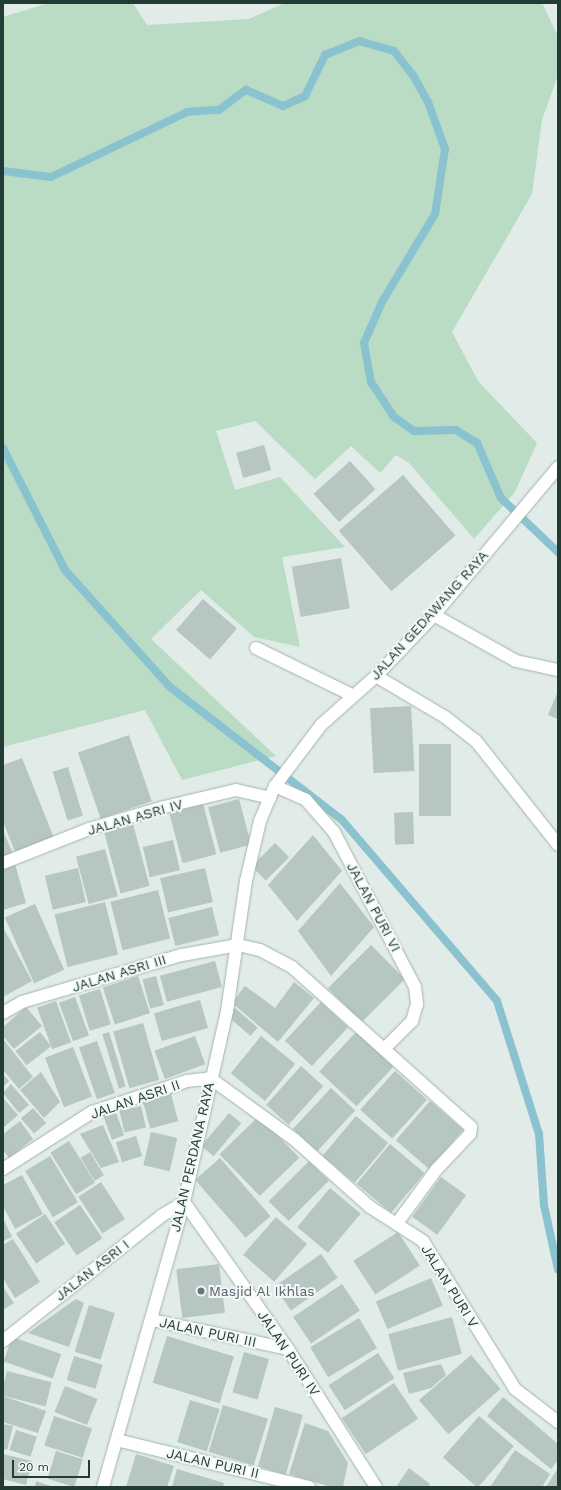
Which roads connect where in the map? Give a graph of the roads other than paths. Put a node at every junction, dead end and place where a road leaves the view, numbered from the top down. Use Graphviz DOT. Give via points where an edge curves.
graph roads {
  1 [pos="558,467"];
  2 [pos="434,615"];
  3 [pos="256,648"];
  4 [pos="558,670"];
  5 [pos="376,676"];
  6 [pos="352,695"];
  7 [pos="277,782"];
  8 [pos="270,798"];
  9 [pos="260,821"];
  10 [pos="558,845"];
  11 [pos="3,863"];
  12 [pos="238,944"];
  13 [pos="3,1013"];
  14 [pos="385,1048"];
  15 [pos="210,1078"];
  16 [pos="3,1169"];
  17 [pos="184,1202"];
  18 [pos="397,1223"];
  19 [pos="152,1320"];
  20 [pos="3,1341"];
  21 [pos="288,1348"];
  22 [pos="558,1422"];
  23 [pos="117,1440"];
  24 [pos="103,1487"];
  25 [pos="309,1487"];
  26 [pos="376,1487"];
  1 -- 2 [label="street, JALAN GEDAWANG RAYA"];
  2 -- 4 [label="street" via="516,661"];
  2 -- 5 [label="street, JALAN GEDAWANG RAYA"];
  3 -- 6 [label="street"];
  5 -- 6 [label="street, JALAN GEDAWANG RAYA"];
  5 -- 10 [label="street" via="445,717 476,741"];
  6 -- 7 [label="street, JALAN GEDAWANG RAYA" via="321,725"];
  7 -- 8 [label="street, JALAN GEDAWANG RAYA"];
  7 -- 14 [label="street, JALAN PURI VI" via="306,800 334,832 415,987 417,1004 412,1021"];
  8 -- 9 [label="street, JALAN GEDAWANG RAYA"];
  8 -- 11 [label="street, JALAN ASRI IV" via="236,790 172,805 89,829"];
  9 -- 12 [label="street, JALAN PERDANA RAYA" via="246,882"];
  12 -- 13 [label="street, JALAN ASRI III" via="182,955 22,1002"];
  12 -- 14 [label="street" via="260,950 292,967"];
  12 -- 15 [label="street, JALAN PERDANA RAYA" via="227,1011"];
  14 -- 18 [label="street" via="472,1130 436,1170"];
  15 -- 16 [label="street, JALAN ASRI II" via="188,1081 92,1112"];
  15 -- 17 [label="street, JALAN PERDANA RAYA"];
  15 -- 18 [label="street, JALAN PURI V" via="295,1140 370,1207"];
  17 -- 19 [label="street, JALAN PERDANA RAYA"];
  17 -- 20 [label="street, JALAN ASRI I" via="161,1216"];
  17 -- 21 [label="street, JALAN PURI IV"];
  18 -- 22 [label="street, JALAN PURI V" via="423,1241 515,1389"];
  19 -- 21 [label="street, JALAN PURI III"];
  19 -- 23 [label="street, JALAN PERDANA RAYA"];
  21 -- 26 [label="street, JALAN PURI IV"];
  23 -- 24 [label="street, JALAN PERDANA RAYA"];
  23 -- 25 [label="street, JALAN PURI II"];
}
